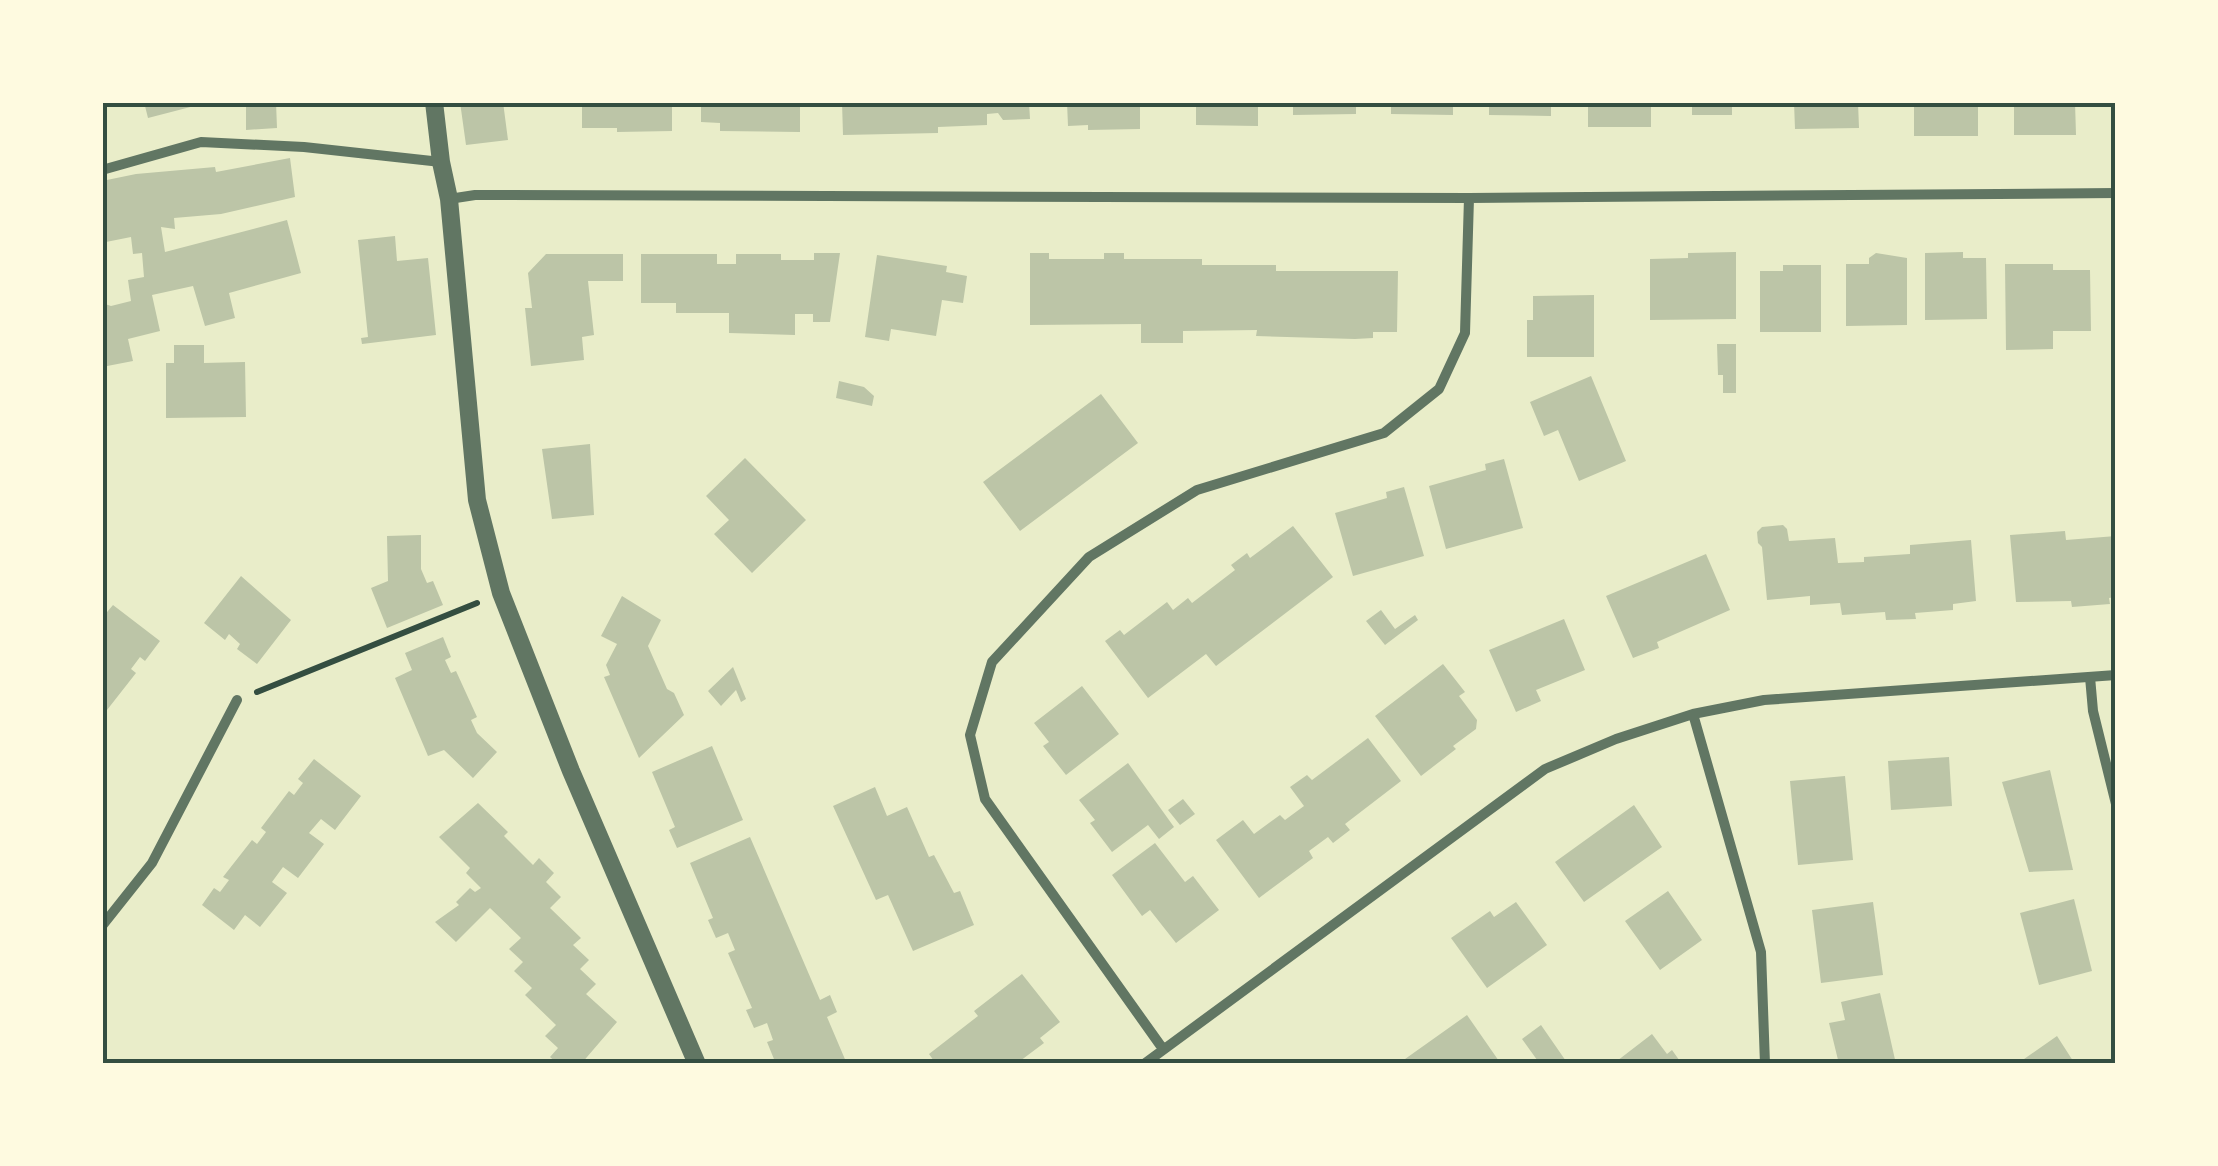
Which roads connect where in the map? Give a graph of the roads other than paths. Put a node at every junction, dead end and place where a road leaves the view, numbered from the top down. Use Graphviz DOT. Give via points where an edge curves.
graph roads {
  1 [pos="434,102"];
  2 [pos="441,162"];
  3 [pos="102,170"];
  4 [pos="2116,194"];
  5 [pos="1469,198"];
  6 [pos="449,199"];
  7 [pos="2116,675"];
  8 [pos="2090,677"];
  9 [pos="237,700"];
  10 [pos="1693,714"];
  11 [pos="2116,804"];
  12 [pos="102,926"];
  13 [pos="1164,1049"];
  14 [pos="697,1064"];
  15 [pos="1144,1064"];
  16 [pos="1765,1064"];
  1 -- 2 [label="street"];
  2 -- 3 [label="street" via="201,142"];
  2 -- 6 [label="street"];
  4 -- 5 [label="street"];
  5 -- 6 [label="street"];
  5 -- 13 [label="street" via="1466,333 1439,389 1384,433 1197,490 1088,557 992,662 970,735 984,799"];
  6 -- 14 [label="street" via="477,500 501,593"];
  7 -- 8 [label="street"];
  8 -- 10 [label="street" via="1764,700"];
  8 -- 11 [label="street"];
  9 -- 12 [label="street" via="152,863"];
  10 -- 13 [label="street" via="1545,769"];
  10 -- 16 [label="street" via="1760,952"];
  13 -- 15 [label="street"];
}
